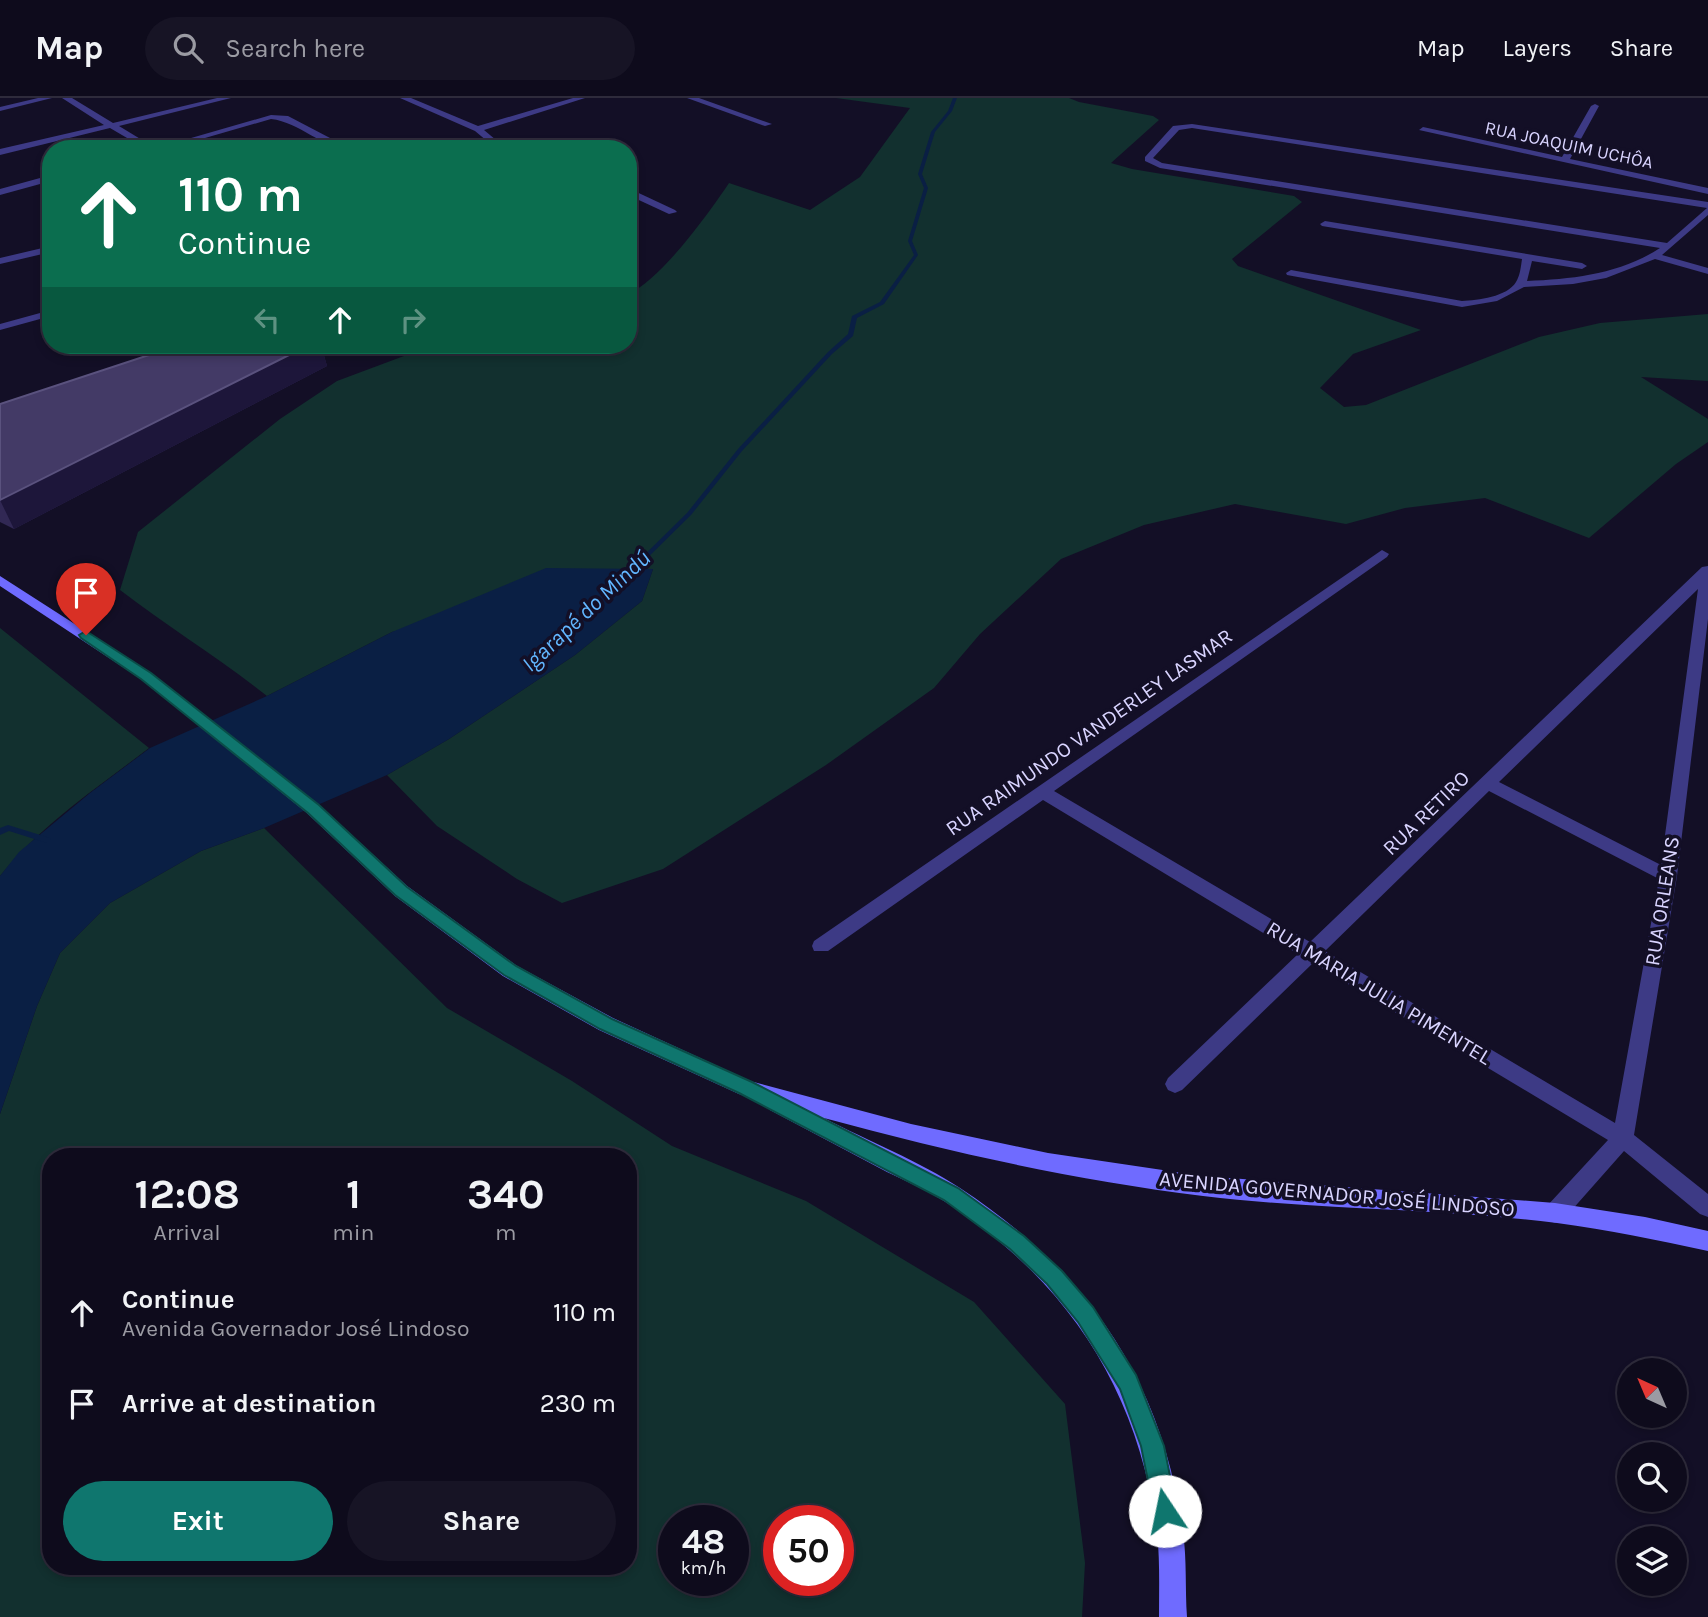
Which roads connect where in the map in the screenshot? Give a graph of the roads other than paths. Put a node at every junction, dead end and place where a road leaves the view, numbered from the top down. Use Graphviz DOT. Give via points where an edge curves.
graph roads {
  1 [pos="48,98"];
  2 [pos="66,98"];
  3 [pos="226,98"];
  4 [pos="404,98"];
  5 [pos="581,98"];
  6 [pos="691,98"];
  7 [pos="1595,106"];
  8 [pos="0,109"];
  9 [pos="768,124"];
  10 [pos="114,125"];
  11 [pos="478,129"];
  12 [pos="1423,130"];
  13 [pos="51,140"];
  14 [pos="136,140"];
  15 [pos="188,140"];
  16 [pos="329,140"];
  17 [pos="490,140"];
  18 [pos="42,142"];
  19 [pos="0,152"];
  20 [pos="1565,160"];
  21 [pos="42,180"];
  22 [pos="1708,191"];
  23 [pos="0,192"];
  24 [pos="637,195"];
  25 [pos="1708,205"];
  26 [pos="1708,210"];
  27 [pos="672,212"];
  28 [pos="1325,224"];
  29 [pos="1669,246"];
  30 [pos="42,250"];
  31 [pos="1654,256"];
  32 [pos="1528,257"];
  33 [pos="0,261"];
  34 [pos="1581,266"];
  35 [pos="1708,271"];
  36 [pos="1291,273"];
  37 [pos="1521,284"];
  38 [pos="42,315"];
  39 [pos="0,327"];
  40 [pos="1382,554"];
  41 [pos="1707,568"];
  42 [pos="0,580"];
  43 [pos="1489,784"];
  44 [pos="1041,791"];
  45 [pos="1668,876"];
  46 [pos="821,946"];
  47 [pos="1313,953"];
  48 [pos="1174,1084"];
  49 [pos="746,1088"];
  50 [pos="1623,1138"];
  51 [pos="1708,1207"];
  52 [pos="1556,1213"];
  53 [pos="1708,1241"];
  54 [pos="1172,1617"];
  1 -- 8 [label="street"];
  2 -- 10 [label="street"];
  3 -- 10 [label="street"];
  4 -- 11 [label="street"];
  5 -- 11 [label="street"];
  6 -- 9 [label="street"];
  7 -- 20 [label="street"];
  10 -- 13 [label="street"];
  10 -- 14 [label="street"];
  11 -- 17 [label="street"];
  12 -- 20 [label="street, RUA JOAQUIM UCHÔA"];
  15 -- 16 [label="street" via="260,119 285,118"];
  18 -- 19 [label="street"];
  20 -- 22 [label="street, RUA JOAQUIM UCHÔA"];
  21 -- 23 [label="street"];
  24 -- 27 [label="street"];
  25 -- 29 [label="street" via="1192,126 1176,128 1148,159 1160,165"];
  26 -- 29 [label="street"];
  28 -- 32 [label="street"];
  29 -- 31 [label="street"];
  30 -- 33 [label="street"];
  31 -- 35 [label="street"];
  31 -- 37 [label="street" via="1589,280"];
  32 -- 34 [label="street"];
  32 -- 37 [label="street"];
  36 -- 37 [label="street" via="1462,304 1503,296"];
  38 -- 39 [label="street"];
  40 -- 44 [label="street, RUA RAIMUNDO VANDERLEY LASMAR"];
  41 -- 43 [label="street, RUA RETIRO"];
  41 -- 45 [label="street, RUA ORLEANS"];
  42 -- 49 [label="main road, AVENIDA GOVERNADOR JOSÉ LINDOSO" via="146,676 313,809 401,891 510,971 606,1024"];
  43 -- 45 [label="street"];
  43 -- 47 [label="street, RUA RETIRO"];
  44 -- 46 [label="street, RUA RAIMUNDO VANDERLEY LASMAR"];
  44 -- 47 [label="street, RUA MARIA JULIA PIMENTEL"];
  45 -- 50 [label="street, RUA ORLEANS"];
  47 -- 48 [label="street, RUA RETIRO"];
  47 -- 50 [label="street, RUA MARIA JULIA PIMENTEL"];
  49 -- 52 [label="main road, AVENIDA GOVERNADOR JOSÉ LINDOSO" via="911,1133 1048,1162 1203,1186"];
  49 -- 54 [label="main road" via="951,1194 1017,1243 1086,1315 1128,1382 1152,1446 1170,1532"];
  50 -- 51 [label="street, RUA MARIA JULIA PIMENTEL"];
  50 -- 52 [label="street"];
  52 -- 53 [label="main road, AVENIDA GOVERNADOR JOSÉ LINDOSO"];
}
